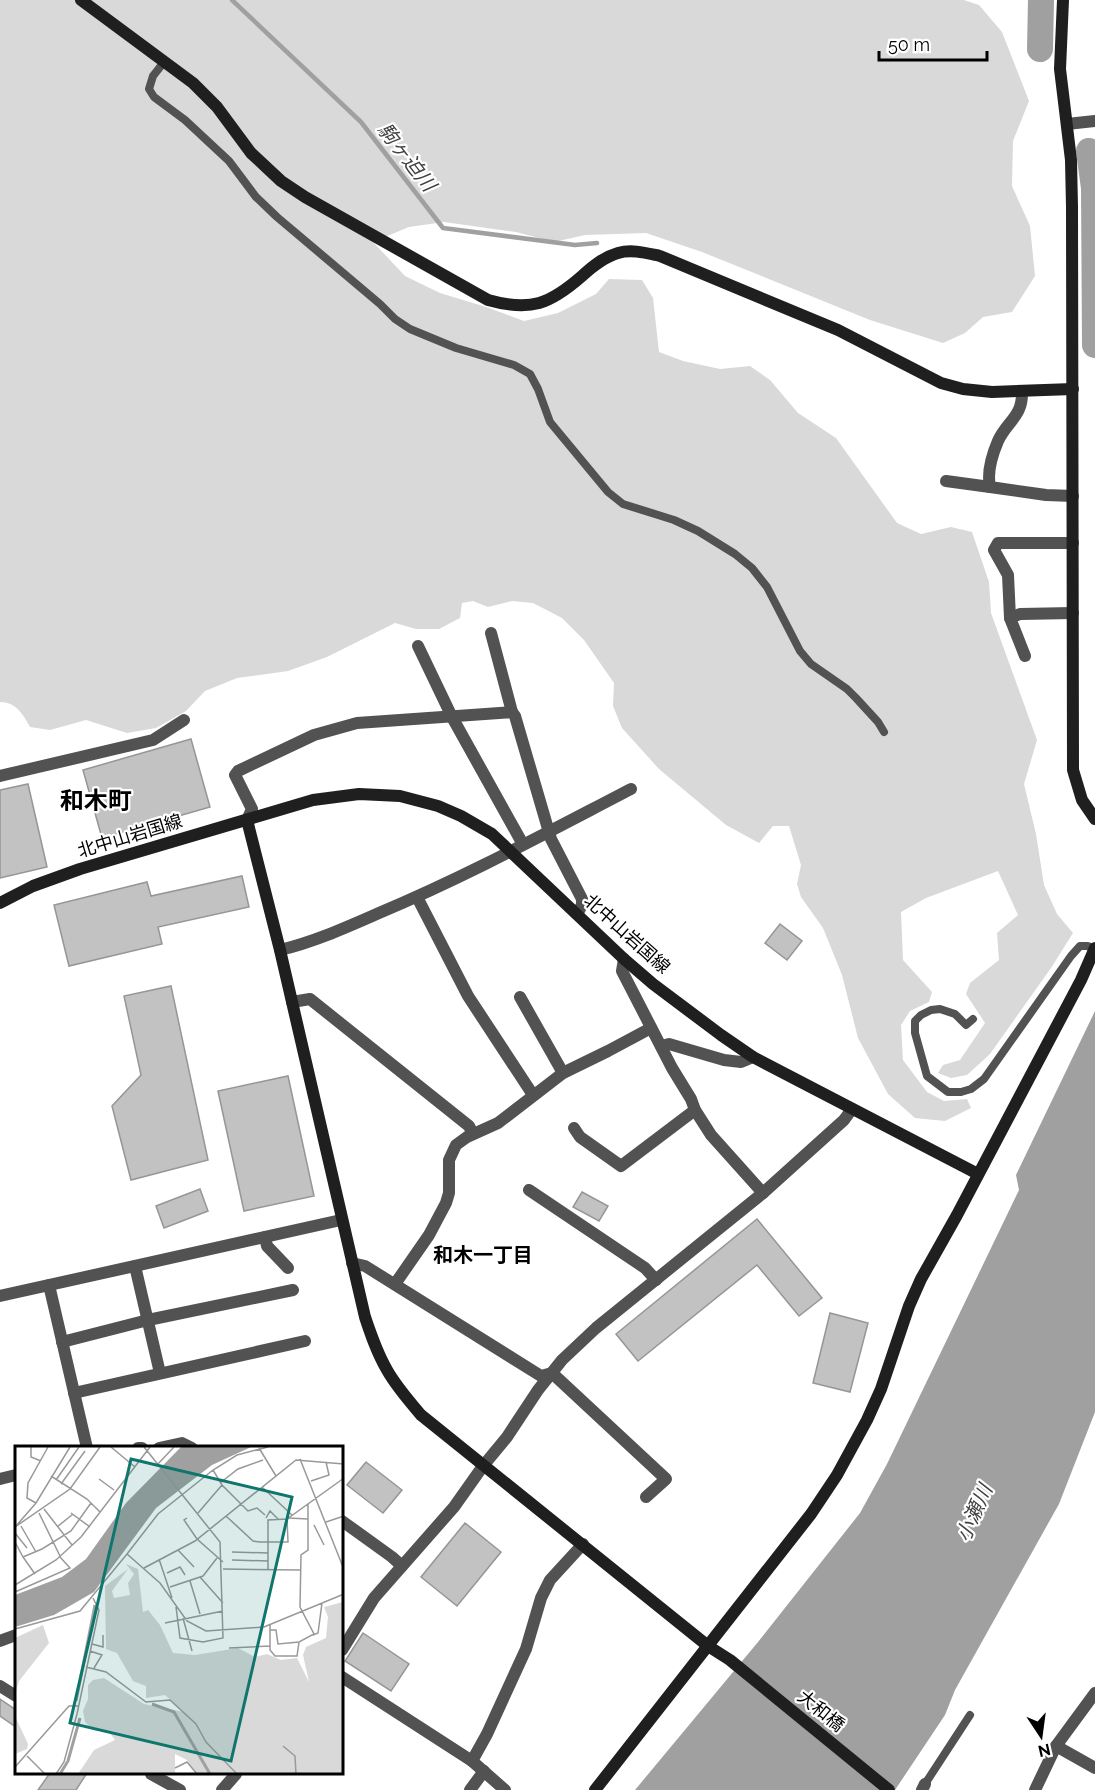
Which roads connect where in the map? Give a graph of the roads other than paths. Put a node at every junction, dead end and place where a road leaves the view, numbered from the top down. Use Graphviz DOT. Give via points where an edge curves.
graph roads {
  1 [pos="81,0"];
  2 [pos="1063,0"];
  3 [pos="164,62"];
  4 [pos="1095,121"];
  5 [pos="1067,124"];
  6 [pos="1073,389"];
  7 [pos="1022,391"];
  8 [pos="946,481"];
  9 [pos="990,487"];
  10 [pos="1073,496"];
  11 [pos="1073,543"];
  12 [pos="1073,613"];
  13 [pos="1010,618"];
  14 [pos="491,633"];
  15 [pos="418,646"];
  16 [pos="1025,656"];
  17 [pos="512,712"];
  18 [pos="452,717"];
  19 [pos="184,720"];
  20 [pos="884,732"];
  21 [pos="0,776"];
  22 [pos="631,789"];
  23 [pos="1095,819"];
  24 [pos="247,820"];
  25 [pos="549,832"];
  26 [pos="517,848"];
  27 [pos="417,897"];
  28 [pos="0,903"];
  29 [pos="577,914"];
  30 [pos="1095,948"];
  31 [pos="280,950"];
  32 [pos="624,959"];
  33 [pos="520,997"];
  34 [pos="292,1002"];
  35 [pos="973,1019"];
  36 [pos="651,1028"];
  37 [pos="661,1046"];
  38 [pos="753,1057"];
  39 [pos="563,1073"];
  40 [pos="533,1095"];
  41 [pos="695,1110"];
  42 [pos="852,1110"];
  43 [pos="574,1128"];
  44 [pos="473,1134"];
  45 [pos="978,1174"];
  46 [pos="529,1190"];
  47 [pos="764,1193"];
  48 [pos="341,1220"];
  49 [pos="265,1237"];
  50 [pos="352,1263"];
  51 [pos="135,1266"];
  52 [pos="288,1268"];
  53 [pos="656,1280"];
  54 [pos="394,1284"];
  55 [pos="49,1286"];
  56 [pos="293,1290"];
  57 [pos="0,1296"];
  58 [pos="148,1320"];
  59 [pos="305,1341"];
  60 [pos="62,1342"];
  61 [pos="160,1373"];
  62 [pos="552,1374"];
  63 [pos="74,1393"];
  64 [pos="87,1446"];
  65 [pos="168,1446"];
  66 [pos="188,1446"];
  67 [pos="483,1466"];
  68 [pos="15,1475"];
  69 [pos="0,1479"];
  70 [pos="646,1497"];
  71 [pos="344,1522"];
  72 [pos="583,1544"];
  73 [pos="402,1566"];
  74 [pos="15,1635"];
  75 [pos="0,1641"];
  76 [pos="708,1646"];
  77 [pos="344,1647"];
  78 [pos="344,1678"];
  79 [pos="0,1686"];
  80 [pos="1095,1693"];
  81 [pos="15,1695"];
  82 [pos="970,1715"];
  83 [pos="1056,1746"];
  84 [pos="472,1761"];
  85 [pos="1095,1768"];
  86 [pos="484,1771"];
  87 [pos="154,1775"];
  88 [pos="234,1775"];
  89 [pos="923,1787"];
  90 [pos="180,1790"];
  91 [pos="222,1790"];
  92 [pos="470,1790"];
  93 [pos="505,1790"];
  94 [pos="594,1790"];
  95 [pos="889,1790"];
  96 [pos="1035,1790"];
  1 -- 3 [label="street"];
  2 -- 5 [label="street" via="1060,69"];
  3 -- 7 [label="street" via="217,107 251,153 281,181 488,300 528,306 550,300 605,258 639,251 660,256 838,330 941,383 992,392"];
  3 -- 20 [label="lane" via="149,88 153,97 185,120 229,161 278,218 395,319 456,348 514,365 530,374 550,422 608,492 623,504 698,531 752,568 767,587 805,658 847,689"];
  4 -- 5 [label="street"];
  5 -- 6 [label="street" via="1071,160"];
  6 -- 7 [label="street"];
  6 -- 10 [label="street"];
  7 -- 9 [label="street" via="1019,412 998,440 988,476"];
  8 -- 9 [label="street"];
  9 -- 10 [label="street"];
  10 -- 11 [label="street"];
  11 -- 12 [label="street"];
  11 -- 13 [label="street" via="998,543 994,550 1008,576"];
  12 -- 13 [label="street" via="1020,614"];
  12 -- 23 [label="street" via="1073,770 1082,800"];
  13 -- 16 [label="street"];
  14 -- 17 [label="street"];
  15 -- 18 [label="street"];
  17 -- 18 [label="street"];
  17 -- 25 [label="street"];
  18 -- 24 [label="street" via="357,723 314,735 238,771 235,774 252,809"];
  18 -- 26 [label="street" via="520,838"];
  19 -- 21 [label="street" via="153,740"];
  22 -- 25 [label="street"];
  24 -- 26 [label="street, 北中山岩国線" via="313,800 359,794 400,796 461,816"];
  24 -- 28 [label="street, 北中山岩国線" via="80,869"];
  24 -- 31 [label="street, 大和橋"];
  25 -- 26 [label="street"];
  25 -- 29 [label="street" via="582,899"];
  26 -- 27 [label="street"];
  26 -- 29 [label="street, 北中山岩国線"];
  27 -- 31 [label="street"];
  27 -- 40 [label="street" via="468,996"];
  29 -- 32 [label="street, 北中山岩国線"];
  30 -- 35 [label="lane" via="1080,946 1071,956 984,1079 971,1089 948,1092 927,1076 915,1021 940,1009 956,1014 966,1025"];
  30 -- 45 [label="street"];
  31 -- 34 [label="street, 大和橋"];
  32 -- 36 [label="street" via="622,971"];
  32 -- 38 [label="street, 北中山岩国線"];
  33 -- 39 [label="street"];
  34 -- 44 [label="street" via="310,999 469,1126"];
  34 -- 48 [label="street, 大和橋"];
  36 -- 37 [label="street"];
  36 -- 39 [label="street"];
  37 -- 38 [label="street" via="669,1044 724,1060 741,1062"];
  37 -- 41 [label="street"];
  38 -- 42 [label="street, 北中山岩国線"];
  39 -- 40 [label="street"];
  40 -- 44 [label="street" via="498,1123"];
  41 -- 43 [label="street" via="621,1166 580,1137"];
  41 -- 47 [label="street" via="711,1135"];
  42 -- 45 [label="street, 北中山岩国線"];
  42 -- 47 [label="street"];
  44 -- 54 [label="street" via="456,1145 449,1160 446,1203"];
  45 -- 76 [label="street" via="921,1279 881,1389 837,1475"];
  46 -- 53 [label="street" via="645,1268"];
  47 -- 53 [label="street"];
  48 -- 49 [label="street"];
  48 -- 50 [label="street, 大和橋"];
  49 -- 51 [label="street"];
  49 -- 52 [label="street" via="267,1246"];
  50 -- 54 [label="street" via="365,1266"];
  50 -- 67 [label="street, 大和橋" via="365,1317 386,1369 421,1415"];
  51 -- 55 [label="street"];
  51 -- 58 [label="street"];
  53 -- 62 [label="street" via="596,1328"];
  54 -- 62 [label="street" via="541,1376"];
  55 -- 57 [label="street"];
  55 -- 60 [label="street"];
  56 -- 58 [label="street"];
  58 -- 60 [label="street"];
  58 -- 61 [label="street"];
  59 -- 61 [label="street"];
  60 -- 63 [label="street"];
  61 -- 63 [label="street"];
  62 -- 67 [label="street"];
  62 -- 70 [label="street" via="666,1479"];
  63 -- 64 [label="street"];
  65 -- 66 [label="street"];
  67 -- 72 [label="street, 大和橋"];
  67 -- 73 [label="street" via="454,1508"];
  68 -- 69 [label="street"];
  71 -- 73 [label="street"];
  72 -- 76 [label="street, 大和橋"];
  72 -- 84 [label="street" via="550,1580 526,1649"];
  73 -- 77 [label="street" via="374,1598"];
  74 -- 75 [label="street"];
  76 -- 94 [label="street"];
  76 -- 95 [label="street, 大和橋"];
  78 -- 84 [label="street"];
  79 -- 81 [label="street"];
  80 -- 83 [label="street"];
  82 -- 89 [label="lane"];
  83 -- 85 [label="street"];
  83 -- 96 [label="street"];
  84 -- 86 [label="street"];
  86 -- 92 [label="street"];
  86 -- 93 [label="street"];
  87 -- 90 [label="street"];
  88 -- 91 [label="street"];
}
